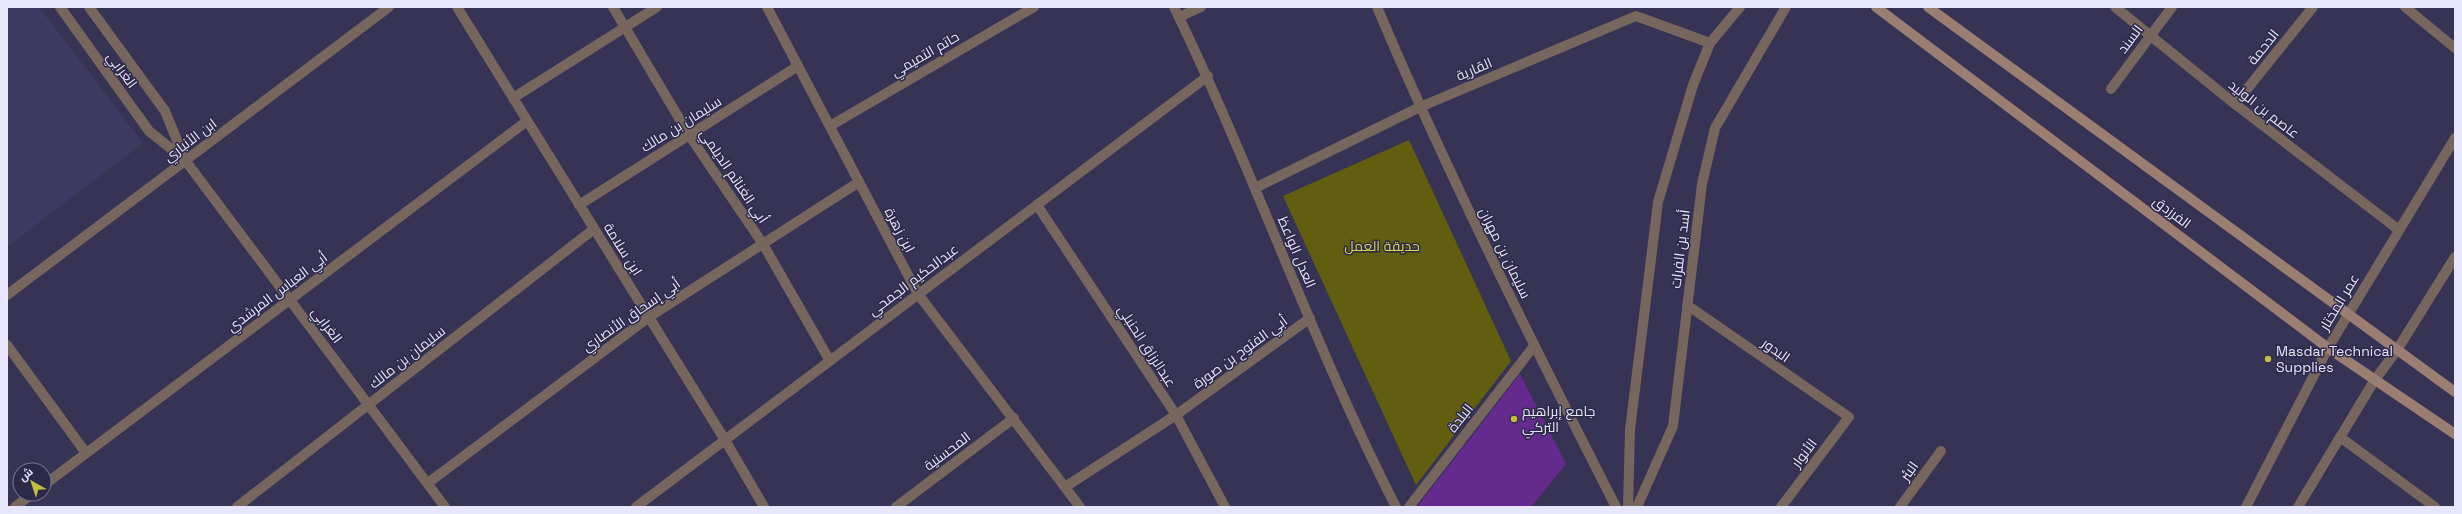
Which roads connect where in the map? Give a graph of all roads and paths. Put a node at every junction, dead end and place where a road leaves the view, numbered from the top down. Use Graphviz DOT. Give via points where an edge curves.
graph roads {
  1 [pos="60,7"];
  2 [pos="90,7"];
  3 [pos="389,7"];
  4 [pos="457,7"];
  5 [pos="613,7"];
  6 [pos="657,7"];
  7 [pos="767,7"];
  8 [pos="1034,7"];
  9 [pos="1174,7"];
  10 [pos="1201,7"];
  11 [pos="1377,7"];
  12 [pos="1740,7"];
  13 [pos="1786,7"];
  14 [pos="1876,7"];
  15 [pos="1928,7"];
  16 [pos="2115,7"];
  17 [pos="2172,7"];
  18 [pos="2313,7"];
  19 [pos="2405,7"];
  20 [pos="1179,17"];
  21 [pos="625,27"];
  22 [pos="2149,37"];
  23 [pos="1710,43"];
  24 [pos="2455,48"];
  25 [pos="798,66"];
  26 [pos="1208,76"];
  27 [pos="2111,88"];
  28 [pos="513,98"];
  29 [pos="2235,104"];
  30 [pos="1420,107"];
  31 [pos="527,121"];
  32 [pos="830,126"];
  33 [pos="689,135"];
  34 [pos="2455,138"];
  35 [pos="186,160"];
  36 [pos="859,182"];
  37 [pos="1255,188"];
  38 [pos="579,205"];
  39 [pos="1037,205"];
  40 [pos="594,229"];
  41 [pos="2398,230"];
  42 [pos="762,244"];
  43 [pos="2455,257"];
  44 [pos="918,294"];
  45 [pos="7,295"];
  46 [pos="290,300"];
  47 [pos="1687,305"];
  48 [pos="2349,313"];
  49 [pos="649,317"];
  50 [pos="1310,318"];
  51 [pos="7,345"];
  52 [pos="1534,346"];
  53 [pos="2328,348"];
  54 [pos="2397,350"];
  55 [pos="830,361"];
  56 [pos="2374,381"];
  57 [pos="2455,392"];
  58 [pos="368,404"];
  59 [pos="1176,415"];
  60 [pos="1849,417"];
  61 [pos="1014,418"];
  62 [pos="2455,434"];
  63 [pos="2340,437"];
  64 [pos="725,440"];
  65 [pos="1941,450"];
  66 [pos="86,453"];
  67 [pos="52,479"];
  68 [pos="428,483"];
  69 [pos="1065,487"];
  70 [pos="237,507"];
  71 [pos="445,507"];
  72 [pos="636,507"];
  73 [pos="764,507"];
  74 [pos="896,507"];
  75 [pos="1080,507"];
  76 [pos="1225,507"];
  77 [pos="1396,507"];
  78 [pos="1409,507"];
  79 [pos="1616,507"];
  80 [pos="1628,507"];
  81 [pos="1637,507"];
  82 [pos="1781,507"];
  83 [pos="1900,507"];
  84 [pos="2246,507"];
  85 [pos="2298,507"];
  86 [pos="2435,507"];
  1 -- 35 [label="street, الغرابي" via="149,131"];
  2 -- 35 [label="street, الغرابي" via="165,111"];
  3 -- 35 [label="street, ابن الأنباري"];
  4 -- 28 [label="street, ابن سلامة"];
  5 -- 21 [label="street, أبي الغنائم الديلمي"];
  6 -- 21 [label="street"];
  7 -- 25 [label="street, ابن زهرة"];
  8 -- 32 [label="street, حاتم التميمي"];
  9 -- 20 [label="street, العدل الواعظ"];
  10 -- 20 [label="street"];
  11 -- 30 [label="street, سليمان بن مهران"];
  12 -- 23 [label="street, أسد بن الفرات"];
  13 -- 47 [label="street, أسد بن الفرات" via="1715,128 1702,184"];
  14 -- 53 [label="main road, الفرزدق"];
  15 -- 48 [label="main road, الفرزدق"];
  16 -- 22 [label="street, عاصم بن الوليد"];
  17 -- 22 [label="street, السند"];
  18 -- 29 [label="street, الدحمة"];
  19 -- 24 [label="street"];
  20 -- 26 [label="street, العدل الواعظ"];
  21 -- 28 [label="street"];
  21 -- 33 [label="street, أبي الغنائم الديلمي"];
  22 -- 27 [label="street, السند"];
  22 -- 29 [label="street, عاصم بن الوليد"];
  23 -- 30 [label="street, القارية" via="1636,16"];
  23 -- 80 [label="street, أسد بن الفرات" via="1692,85 1658,202 1630,430"];
  25 -- 32 [label="street, ابن زهرة"];
  25 -- 33 [label="street, سليمان بن مالك"];
  26 -- 37 [label="street, العدل الواعظ"];
  26 -- 39 [label="street, عبدالحكيم الجمحي"];
  28 -- 31 [label="street, ابن سلامة"];
  29 -- 41 [label="street, عاصم بن الوليد"];
  30 -- 37 [label="street, القارية"];
  30 -- 52 [label="street, سليمان بن مهران"];
  31 -- 38 [label="street, ابن سلامة"];
  31 -- 46 [label="street, أبي العباس المرشدي"];
  32 -- 36 [label="street, ابن زهرة"];
  33 -- 38 [label="street, سليمان بن مالك"];
  33 -- 42 [label="street, أبي الغنائم الديلمي"];
  34 -- 41 [label="street, عمر المختار"];
  35 -- 45 [label="street, ابن الأنباري"];
  35 -- 46 [label="street, الغرابي"];
  36 -- 42 [label="street, أبي إسحاق الأنصاري"];
  36 -- 44 [label="street, ابن زهرة"];
  37 -- 50 [label="street, العدل الواعظ"];
  38 -- 40 [label="street, ابن سلامة"];
  39 -- 44 [label="street, عبدالحكيم الجمحي"];
  39 -- 59 [label="street, عبدالرزاق الحنبلي"];
  40 -- 49 [label="street, ابن سلامة"];
  40 -- 58 [label="street, سليمان بن مالك"];
  41 -- 48 [label="street, عمر المختار"];
  42 -- 49 [label="street, أبي إسحاق الأنصاري"];
  42 -- 55 [label="street, أبي الغنائم الديلمي"];
  43 -- 54 [label="street"];
  44 -- 55 [label="street, عبدالحكيم الجمحي"];
  44 -- 61 [label="street, ابن زهرة"];
  46 -- 58 [label="street, الغرابي"];
  46 -- 66 [label="street, أبي العباس المرشدي"];
  47 -- 60 [label="street, البدور"];
  47 -- 81 [label="street, أسد بن الفرات" via="1673,426"];
  48 -- 53 [label="street, عمر المختار"];
  48 -- 54 [label="main road, الفرزدق"];
  49 -- 64 [label="street, ابن سلامة"];
  49 -- 68 [label="street, أبي إسحاق الأنصاري"];
  50 -- 59 [label="street, أبي الفتوح بن صورة"];
  50 -- 77 [label="street, العدل الواعظ" via="1365,445"];
  51 -- 66 [label="street"];
  52 -- 78 [label="street, البلدة"];
  52 -- 79 [label="street, سليمان بن مهران"];
  53 -- 56 [label="main road, الفرزدق"];
  53 -- 84 [label="street, عمر المختار"];
  54 -- 56 [label="street"];
  54 -- 57 [label="main road, الفرزدق"];
  55 -- 64 [label="street, عبدالحكيم الجمحي"];
  56 -- 62 [label="main road, الفرزدق"];
  56 -- 63 [label="street"];
  58 -- 68 [label="street, الغرابي"];
  58 -- 70 [label="street, سليمان بن مالك"];
  59 -- 69 [label="street, أبي الفتوح بن صورة"];
  59 -- 76 [label="street, عبدالرزاق الحنبلي"];
  60 -- 82 [label="street, الأنوار"];
  61 -- 69 [label="street, ابن زهرة"];
  61 -- 74 [label="street, المحسنية"];
  63 -- 85 [label="street"];
  63 -- 86 [label="street"];
  64 -- 72 [label="street, عبدالحكيم الجمحي"];
  64 -- 73 [label="street, ابن سلامة"];
  65 -- 83 [label="street, البئر"];
  66 -- 67 [label="street, أبي العباس المرشدي"];
  68 -- 71 [label="street, الغرابي"];
  69 -- 75 [label="street, ابن زهرة"];
}
